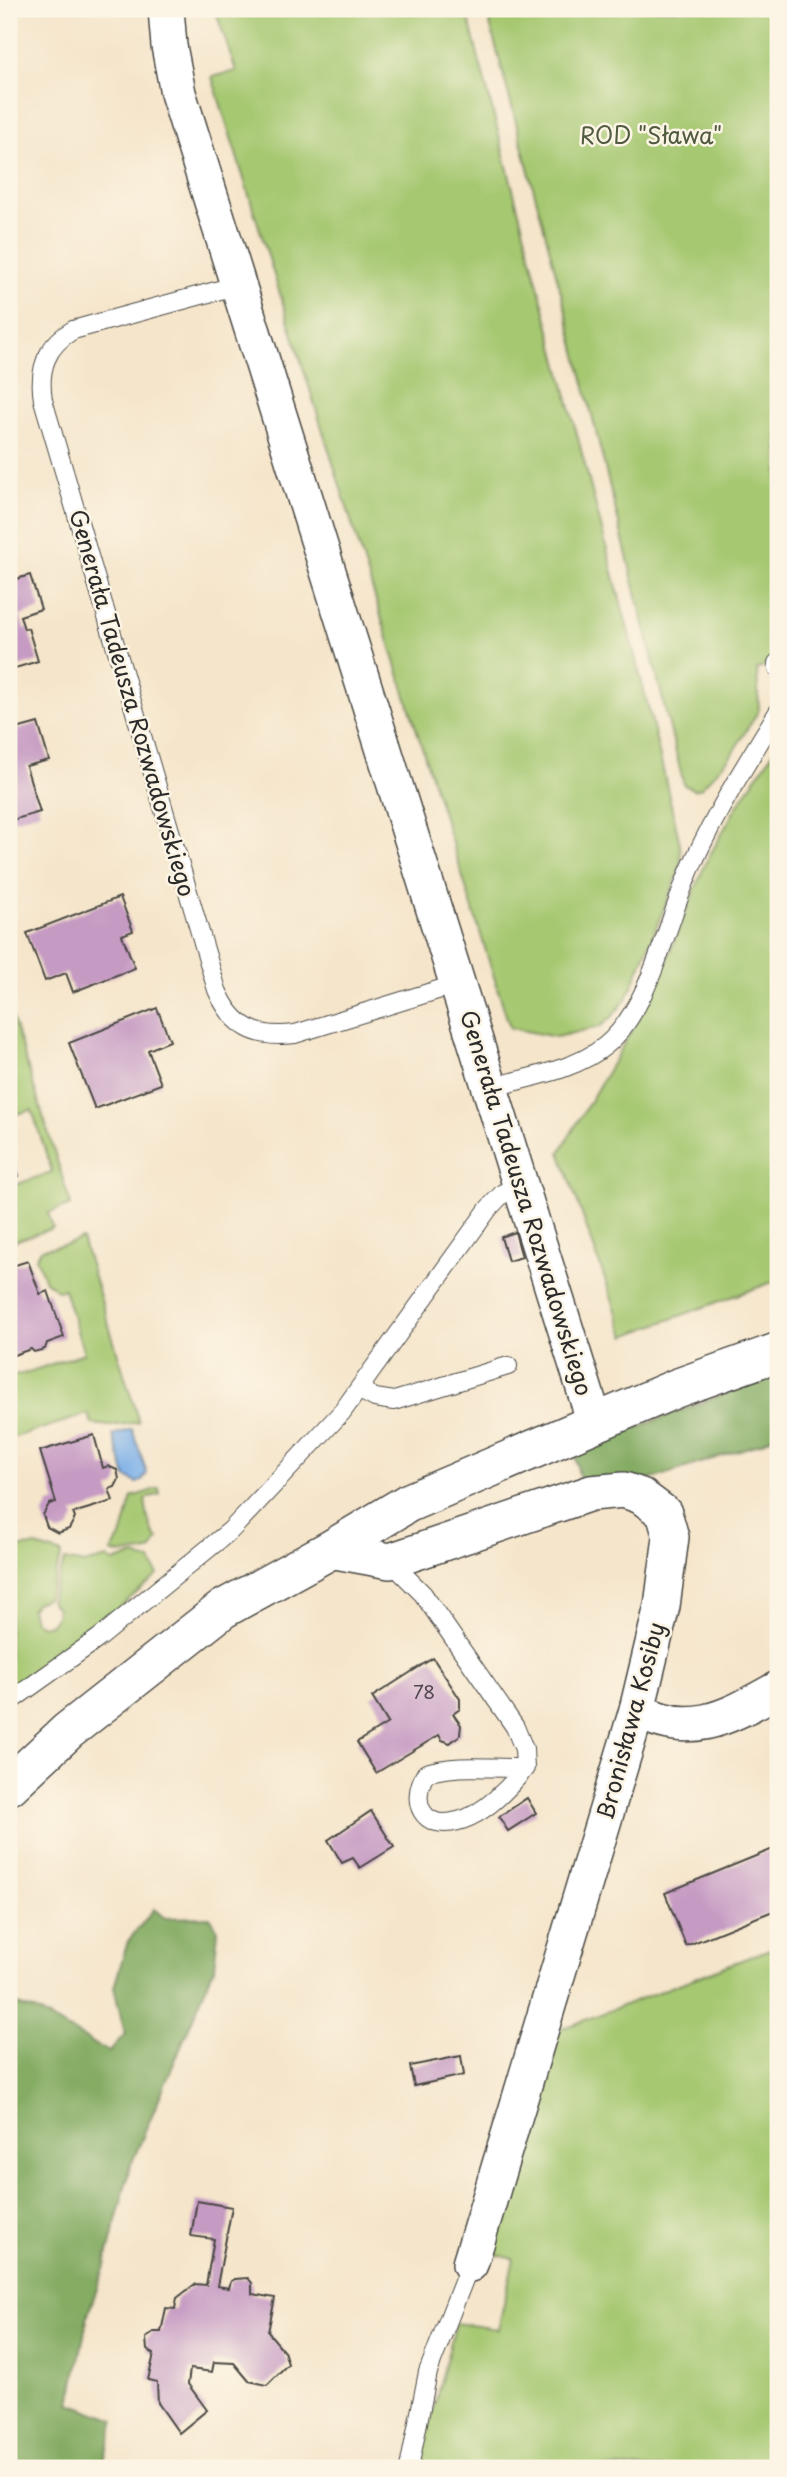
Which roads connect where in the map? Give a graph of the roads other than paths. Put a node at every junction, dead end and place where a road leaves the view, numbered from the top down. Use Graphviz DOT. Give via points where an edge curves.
graph roads {
  1 [pos="166,9"];
  2 [pos="238,285"];
  3 [pos="778,712"];
  4 [pos="457,984"];
  5 [pos="490,1088"];
  6 [pos="521,1184"];
  7 [pos="778,1352"];
  8 [pos="508,1366"];
  9 [pos="360,1390"];
  10 [pos="595,1423"];
  11 [pos="330,1550"];
  12 [pos="390,1561"];
  13 [pos="778,1689"];
  14 [pos="9,1702"];
  15 [pos="637,1710"];
  16 [pos="525,1768"];
  17 [pos="13,1774"];
  18 [pos="470,2264"];
  19 [pos="409,2468"];
  1 -- 2 [label="street, Generała Tadeusza Rozwadowskiego" via="178,93"];
  2 -- 4 [label="street, Generała Tadeusza Rozwadowskiego"];
  2 -- 4 [label="lane, Generała Tadeusza Rozwadowskiego" via="74,330 47,355 41,377 43,400 217,990 228,1013 247,1028 282,1036"];
  3 -- 5 [label="lane" via="715,817 691,866 643,993 623,1026 587,1058"];
  4 -- 5 [label="street, Generała Tadeusza Rozwadowskiego"];
  5 -- 6 [label="street, Generała Tadeusza Rozwadowskiego"];
  6 -- 9 [label="lane" via="503,1193 489,1208"];
  6 -- 10 [label="street, Generała Tadeusza Rozwadowskiego"];
  7 -- 10 [label="street"];
  8 -- 9 [label="lane" via="394,1401"];
  9 -- 14 [label="lane" via="231,1530 99,1638"];
  10 -- 11 [label="street" via="408,1503"];
  11 -- 12 [label="street, Bronisława Kosiby"];
  11 -- 17 [label="street" via="223,1609"];
  12 -- 15 [label="street, Bronisława Kosiby" via="591,1493 624,1490 641,1496 664,1513 671,1537 662,1606"];
  12 -- 16 [label="lane" via="423,1594 515,1727 524,1749"];
  13 -- 15 [label="street" via="729,1716 683,1725 655,1720"];
  15 -- 18 [label="street, Bronisława Kosiby"];
  16 -- 16 [label="lane" via="487,1806 458,1821 437,1822 423,1814 417,1801 426,1773 465,1766"];
  18 -- 19 [label="lane" via="428,2372"];
}
